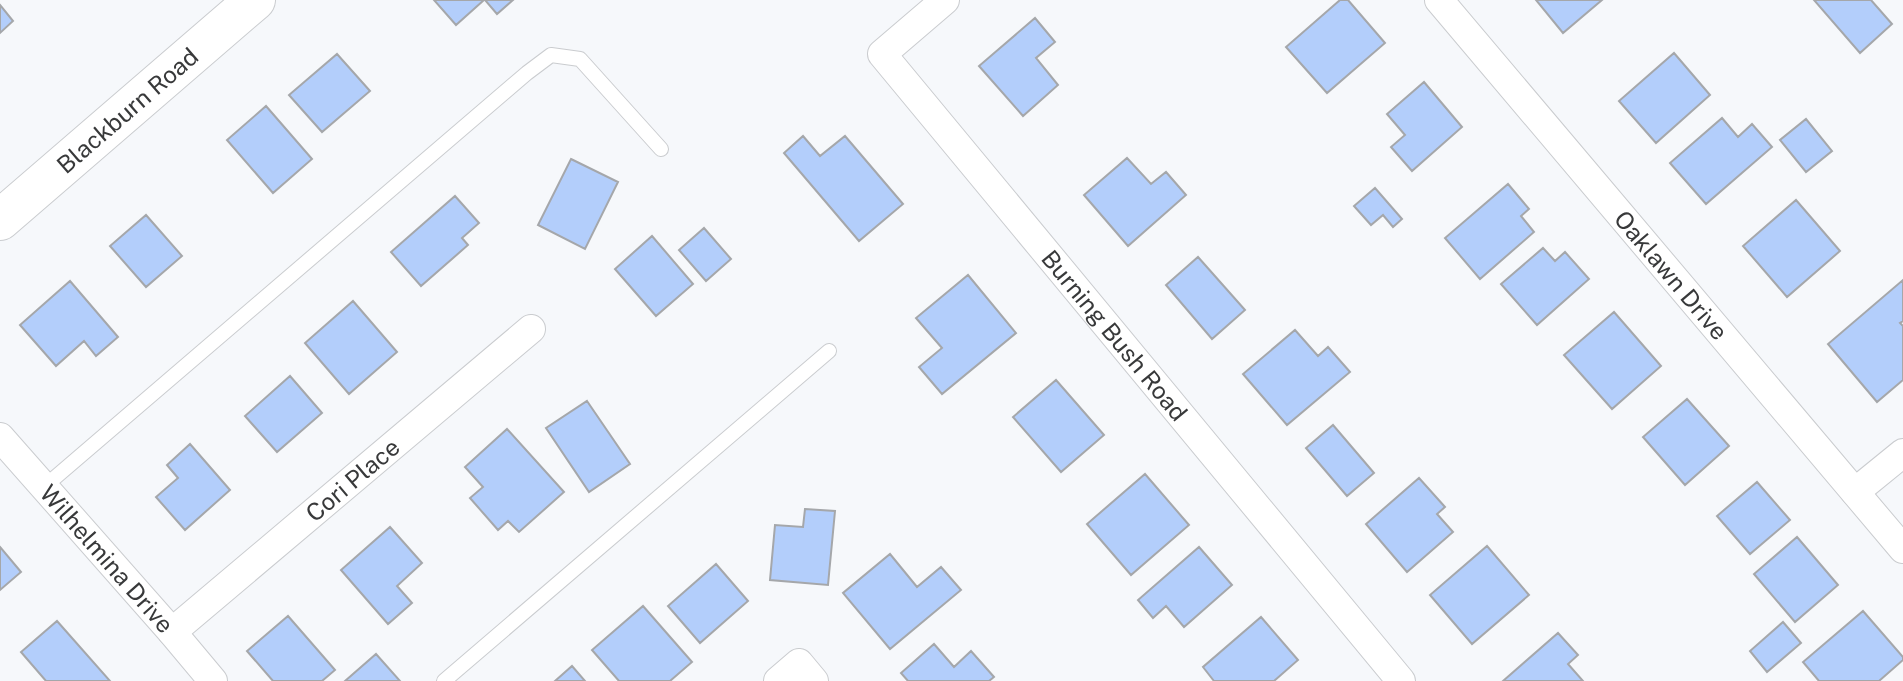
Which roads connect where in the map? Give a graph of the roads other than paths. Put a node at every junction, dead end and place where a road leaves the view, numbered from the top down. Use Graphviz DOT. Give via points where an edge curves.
graph roads {
  1 [pos="255,0"];
  2 [pos="945,0"];
  3 [pos="1439,0"];
  4 [pos="661,149"];
  5 [pos="0,220"];
  6 [pos="531,329"];
  7 [pos="829,351"];
  8 [pos="3,447"];
  9 [pos="1903,453"];
  10 [pos="44,487"];
  11 [pos="1855,492"];
  12 [pos="1903,549"];
  13 [pos="172,632"];
  14 [pos="213,681"];
  15 [pos="444,681"];
  16 [pos="778,681"];
  17 [pos="814,681"];
  18 [pos="1401,681"];
  1 -- 5 [label="main road, Blackburn Road"];
  2 -- 18 [label="street, Burning Bush Road" via="882,54"];
  3 -- 11 [label="street, Oaklawn Drive"];
  4 -- 10 [label="lane" via="580,59 551,55"];
  6 -- 13 [label="street, Cori Place"];
  7 -- 15 [label="lane"];
  8 -- 10 [label="street, Wilhelmina Drive"];
  9 -- 11 [label="street"];
  10 -- 13 [label="street, Wilhelmina Drive"];
  11 -- 12 [label="street, Oaklawn Drive"];
  13 -- 14 [label="street, Wilhelmina Drive"];
  16 -- 17 [label="street" via="799,663"];
}
